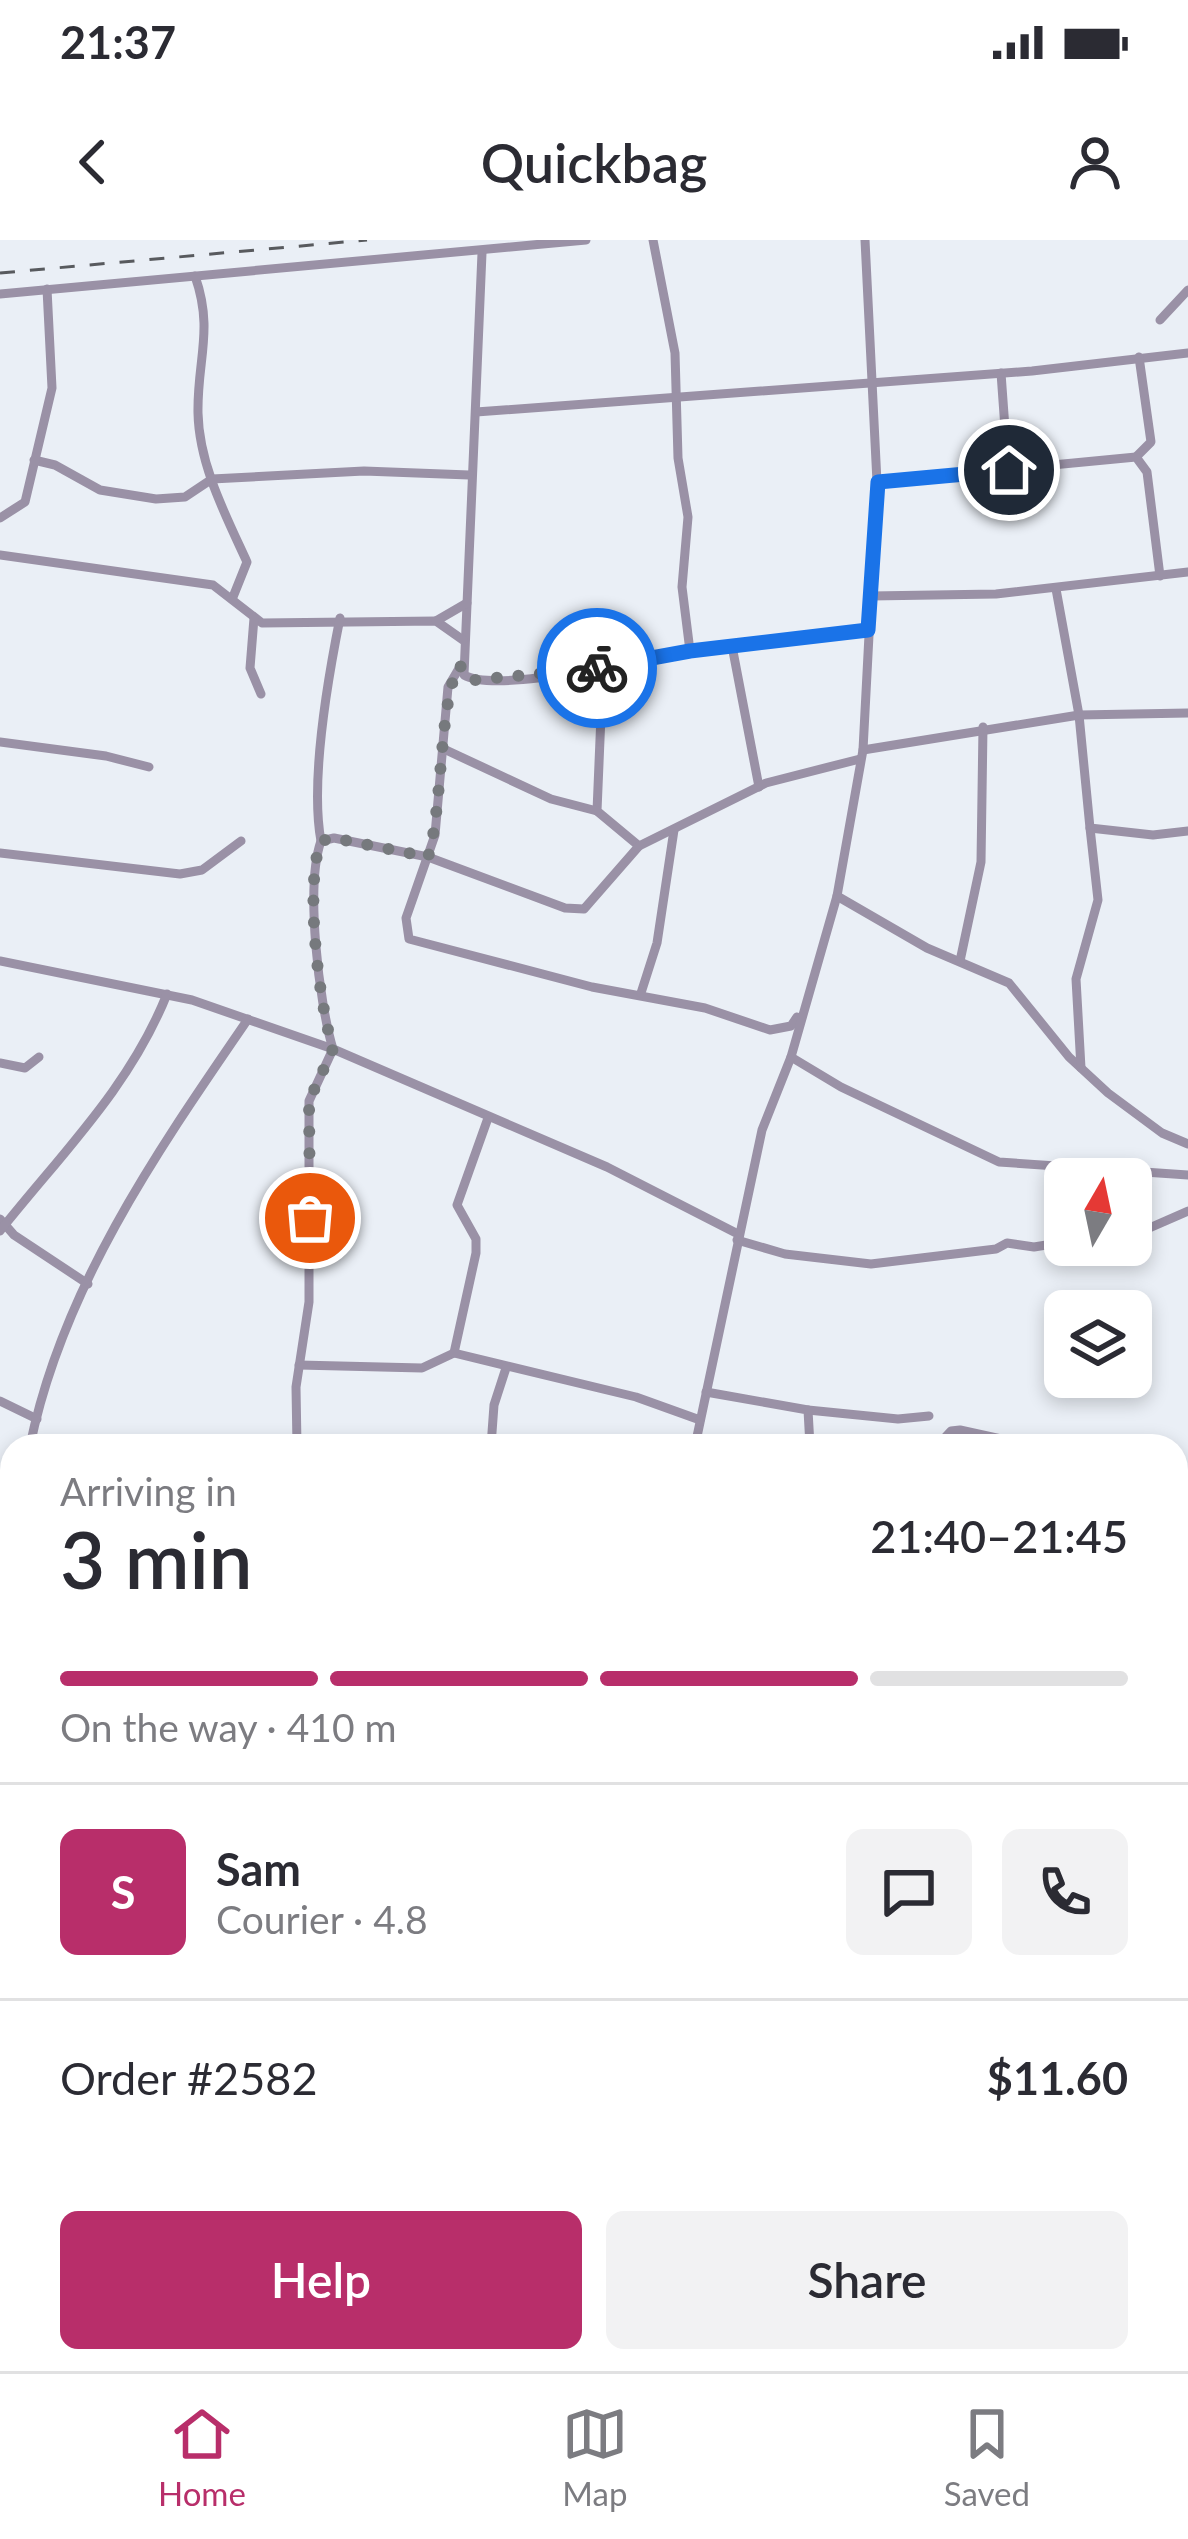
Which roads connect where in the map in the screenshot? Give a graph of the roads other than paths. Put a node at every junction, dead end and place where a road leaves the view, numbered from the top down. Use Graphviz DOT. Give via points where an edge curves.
graph roads {
  1 [pos="586,240"];
  2 [pos="653,240"];
  3 [pos="865,240"];
  4 [pos="482,253"];
  5 [pos="195,276"];
  6 [pos="47,289"];
  7 [pos="1188,290"];
  8 [pos="0,294"];
  9 [pos="1160,320"];
  10 [pos="1188,353"];
  11 [pos="1139,357"];
  12 [pos="1000,373"];
  13 [pos="872,383"];
  14 [pos="677,399"];
  15 [pos="476,412"];
  16 [pos="1136,457"];
  17 [pos="34,460"];
  18 [pos="1009,470"];
  19 [pos="469,475"];
  20 [pos="212,479"];
  21 [pos="878,482"];
  22 [pos="0,518"];
  23 [pos="0,555"];
  24 [pos="1188,572"];
  25 [pos="1160,576"];
  26 [pos="1056,589"];
  27 [pos="871,596"];
  28 [pos="233,597"];
  29 [pos="467,603"];
  30 [pos="254,618"];
  31 [pos="340,618"];
  32 [pos="436,621"];
  33 [pos="868,630"];
  34 [pos="463,640"];
  35 [pos="732,646"];
  36 [pos="690,651"];
  37 [pos="460,665"];
  38 [pos="603,668"];
  39 [pos="261,694"];
  40 [pos="1188,713"];
  41 [pos="1079,715"];
  42 [pos="983,727"];
  43 [pos="0,742"];
  44 [pos="446,750"];
  45 [pos="861,754"];
  46 [pos="149,767"];
  47 [pos="759,787"];
  48 [pos="597,811"];
  49 [pos="1090,828"];
  50 [pos="674,830"];
  51 [pos="1188,831"];
  52 [pos="241,841"];
  53 [pos="321,841"];
  54 [pos="639,846"];
  55 [pos="0,853"];
  56 [pos="428,857"];
  57 [pos="837,896"];
  58 [pos="960,961"];
  59 [pos="0,962"];
  60 [pos="167,994"];
  61 [pos="641,994"];
  62 [pos="802,1010"];
  63 [pos="248,1019"];
  64 [pos="333,1049"];
  65 [pos="39,1057"];
  66 [pos="790,1057"];
  67 [pos="0,1063"];
  68 [pos="1081,1068"];
  69 [pos="488,1118"];
  70 [pos="1188,1144"];
  71 [pos="1188,1175"];
  72 [pos="1188,1211"];
  73 [pos="2,1224"];
  74 [pos="1152,1227"];
  75 [pos="738,1237"];
  76 [pos="1044,1245"];
  77 [pos="88,1284"];
  78 [pos="454,1353"];
  79 [pos="299,1365"];
  80 [pos="506,1367"];
  81 [pos="706,1392"];
  82 [pos="0,1401"];
  83 [pos="808,1409"];
  84 [pos="929,1416"];
  85 [pos="37,1419"];
  86 [pos="700,1420"];
  87 [pos="33,1434"];
  88 [pos="297,1434"];
  89 [pos="492,1434"];
  90 [pos="697,1434"];
  91 [pos="809,1434"];
  92 [pos="948,1434"];
  93 [pos="978,1434"];
  1 -- 4 [label="street"];
  2 -- 14 [label="street" via="669,305"];
  3 -- 13 [label="street"];
  4 -- 5 [label="street"];
  4 -- 15 [label="street"];
  5 -- 6 [label="street"];
  5 -- 20 [label="street" via="206,308 198,412"];
  6 -- 8 [label="street"];
  6 -- 17 [label="street" via="52,388"];
  7 -- 9 [label="street"];
  10 -- 11 [label="street"];
  11 -- 12 [label="street"];
  11 -- 16 [label="street" via="1150,442"];
  12 -- 13 [label="street"];
  12 -- 18 [label="street"];
  13 -- 14 [label="street"];
  13 -- 21 [label="street"];
  14 -- 15 [label="street"];
  14 -- 36 [label="street"];
  15 -- 19 [label="street"];
  16 -- 18 [label="street"];
  16 -- 25 [label="street" via="1147,472"];
  17 -- 20 [label="street" via="100,490 156,500 184,497"];
  17 -- 22 [label="street" via="26,502"];
  18 -- 21 [label="street"];
  19 -- 20 [label="street"];
  19 -- 29 [label="street"];
  20 -- 28 [label="street" via="248,562"];
  21 -- 27 [label="street"];
  23 -- 28 [label="street" via="213,586"];
  24 -- 25 [label="street"];
  25 -- 26 [label="street"];
  26 -- 27 [label="street"];
  26 -- 41 [label="street"];
  27 -- 33 [label="street"];
  28 -- 30 [label="street"];
  29 -- 32 [label="street"];
  29 -- 34 [label="street"];
  30 -- 31 [label="street" via="279,625"];
  30 -- 39 [label="street" via="250,668"];
  31 -- 32 [label="street"];
  31 -- 53 [label="street" via="316,815"];
  32 -- 34 [label="street"];
  33 -- 35 [label="street"];
  33 -- 45 [label="street"];
  34 -- 37 [label="street"];
  35 -- 36 [label="street"];
  35 -- 47 [label="street"];
  36 -- 38 [label="street"];
  37 -- 38 [label="street" via="475,680"];
  37 -- 44 [label="street" via="448,687"];
  38 -- 48 [label="street"];
  40 -- 41 [label="street"];
  41 -- 42 [label="street"];
  41 -- 49 [label="street"];
  42 -- 45 [label="street"];
  42 -- 58 [label="street" via="981,862"];
  43 -- 46 [label="street"];
  44 -- 48 [label="street" via="551,799"];
  44 -- 56 [label="street"];
  45 -- 47 [label="street"];
  45 -- 57 [label="street"];
  47 -- 50 [label="street"];
  48 -- 54 [label="street"];
  49 -- 51 [label="street"];
  49 -- 68 [label="street" via="1098,900 1076,979"];
  50 -- 54 [label="street"];
  50 -- 61 [label="street"];
  52 -- 55 [label="street" via="181,874"];
  53 -- 56 [label="street"];
  53 -- 64 [label="street" via="314,899"];
  54 -- 56 [label="street" via="584,909"];
  56 -- 61 [label="street" via="406,918 409,939"];
  57 -- 58 [label="street"];
  57 -- 62 [label="street"];
  58 -- 68 [label="street" via="1017,990"];
  59 -- 60 [label="street"];
  60 -- 63 [label="street"];
  60 -- 73 [label="street" via="111,1100"];
  61 -- 62 [label="street" via="779,1031"];
  62 -- 66 [label="street"];
  63 -- 64 [label="street"];
  63 -- 77 [label="street" via="134,1192"];
  64 -- 69 [label="street"];
  64 -- 79 [label="street" via="309,1101 310,1302"];
  65 -- 67 [label="street" via="25,1068"];
  66 -- 71 [label="street" via="999,1162"];
  66 -- 75 [label="street" via="762,1130"];
  68 -- 70 [label="street" via="1134,1114"];
  69 -- 75 [label="street" via="607,1167"];
  69 -- 78 [label="street" via="458,1205 476,1253"];
  72 -- 74 [label="street"];
  73 -- 77 [label="street"];
  75 -- 76 [label="street" via="785,1254 871,1264 1006,1243"];
  75 -- 81 [label="street"];
  77 -- 85 [label="street"];
  78 -- 79 [label="street" via="422,1368"];
  78 -- 80 [label="street"];
  79 -- 88 [label="street"];
  80 -- 86 [label="street"];
  80 -- 89 [label="street"];
  81 -- 83 [label="street"];
  81 -- 86 [label="street"];
  82 -- 85 [label="street"];
  83 -- 84 [label="street"];
  83 -- 91 [label="street"];
  85 -- 87 [label="street"];
  86 -- 90 [label="street"];
  92 -- 93 [label="street"];
}
